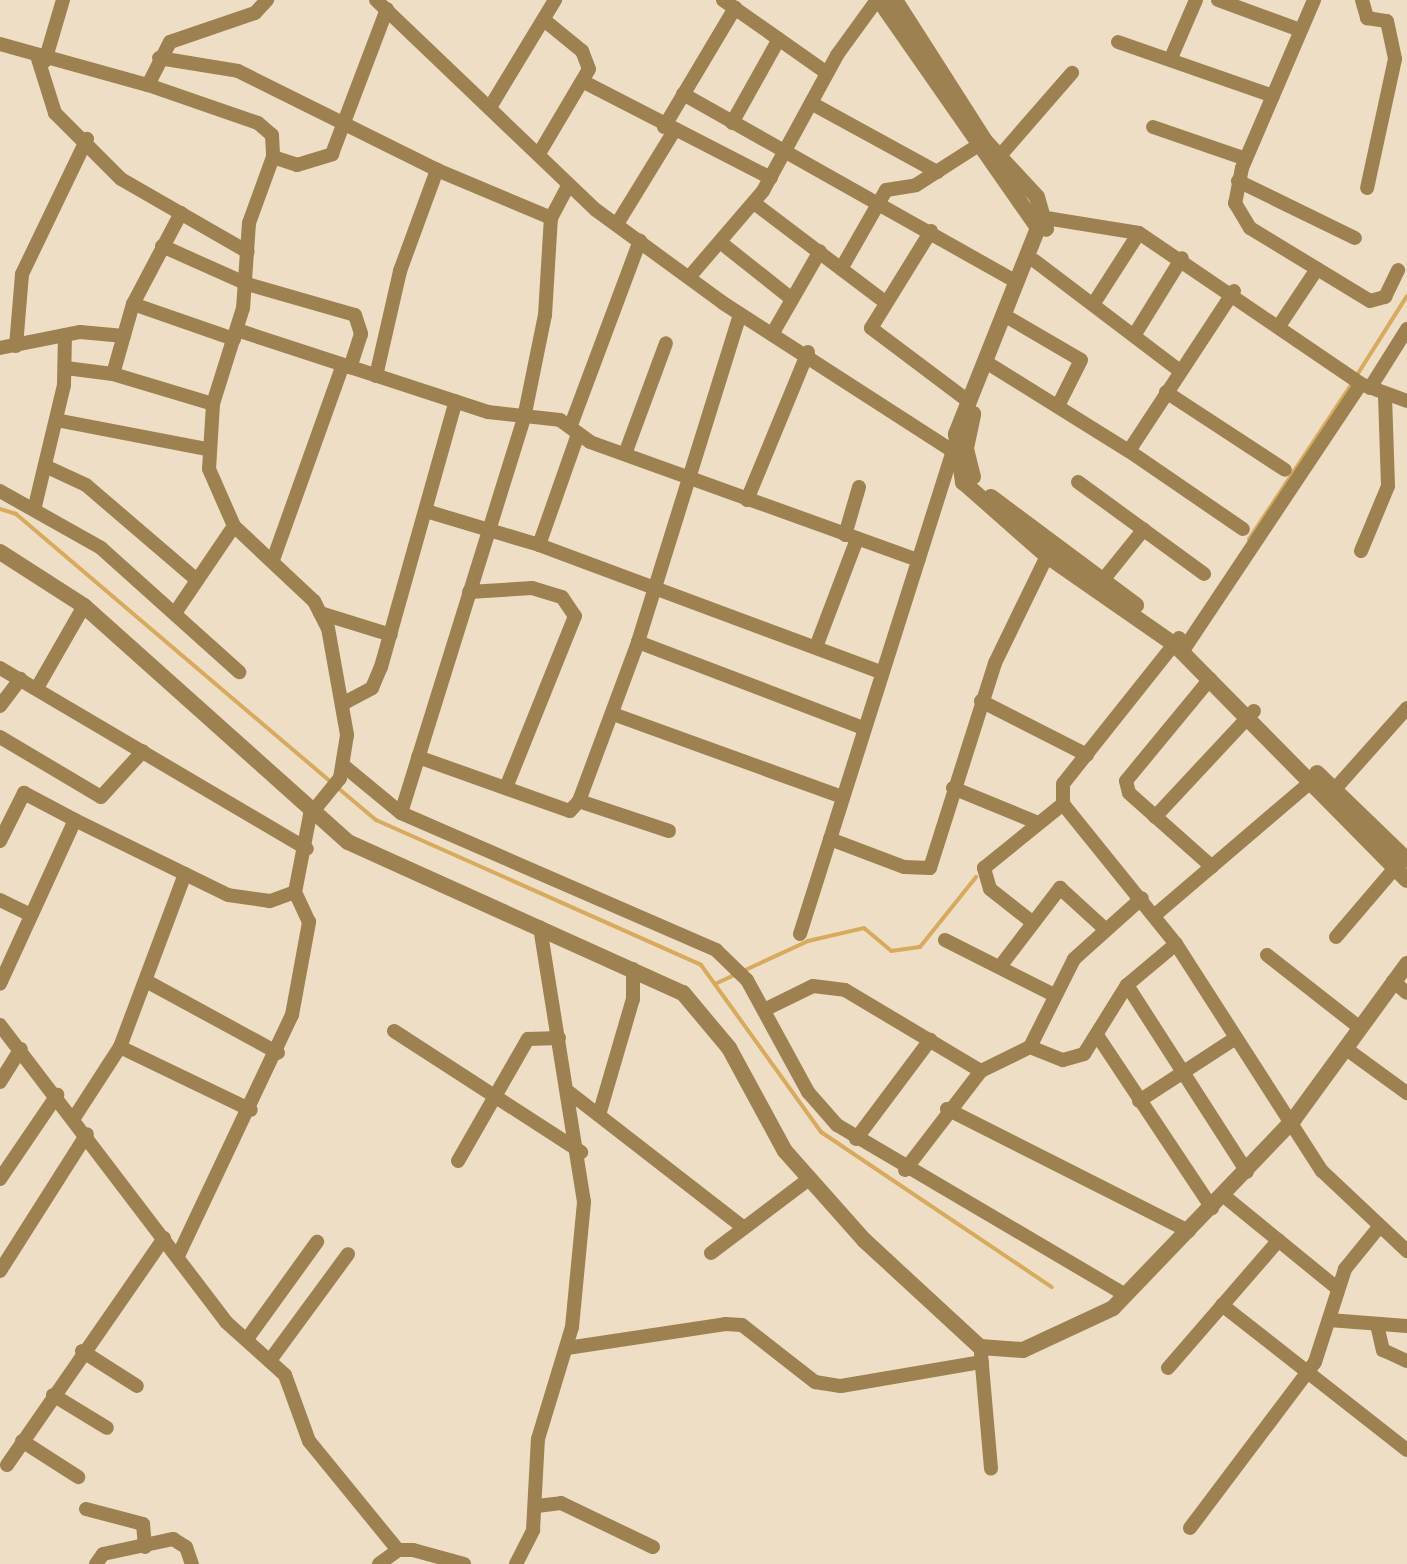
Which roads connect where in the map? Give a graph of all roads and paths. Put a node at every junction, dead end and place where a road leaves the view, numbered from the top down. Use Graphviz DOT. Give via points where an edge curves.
graph roads {
  1 [pos="63,0"];
  2 [pos="267,0"];
  3 [pos="555,0"];
  4 [pos="878,0"];
  5 [pos="895,0"];
  6 [pos="1196,0"];
  7 [pos="1218,0"];
  8 [pos="1314,0"];
  9 [pos="1362,0"];
  10 [pos="382,4"];
  11 [pos="729,4"];
  12 [pos="544,20"];
  13 [pos="1300,30"];
  14 [pos="779,39"];
  15 [pos="1118,42"];
  16 [pos="0,44"];
  17 [pos="159,58"];
  18 [pos="1171,58"];
  19 [pos="41,60"];
  20 [pos="827,73"];
  21 [pos="1072,73"];
  22 [pos="584,82"];
  23 [pos="148,85"];
  24 [pos="683,94"];
  25 [pos="1273,96"];
  26 [pos="811,103"];
  27 [pos="492,104"];
  28 [pos="345,119"];
  29 [pos="732,123"];
  30 [pos="1153,127"];
  31 [pos="669,129"];
  32 [pos="87,139"];
  33 [pos="980,144"];
  34 [pos="540,152"];
  35 [pos="783,153"];
  36 [pos="273,157"];
  37 [pos="998,158"];
  38 [pos="1246,159"];
  39 [pos="437,170"];
  40 [pos="937,172"];
  41 [pos="771,178"];
  42 [pos="1238,181"];
  43 [pos="568,186"];
  44 [pos="1367,188"];
  45 [pos="879,201"];
  46 [pos="754,203"];
  47 [pos="181,213"];
  48 [pos="551,218"];
  49 [pos="1046,218"];
  50 [pos="617,224"];
  51 [pos="931,231"];
  52 [pos="1139,233"];
  53 [pos="1355,238"];
  54 [pos="640,240"];
  55 [pos="720,242"];
  56 [pos="162,246"];
  57 [pos="820,251"];
  58 [pos="248,252"];
  59 [pos="1182,258"];
  60 [pos="1035,261"];
  61 [pos="841,269"];
  62 [pos="1317,269"];
  63 [pos="1398,270"];
  64 [pos="691,275"];
  65 [pos="1017,282"];
  66 [pos="247,284"];
  67 [pos="1234,291"];
  68 [pos="792,299"];
  69 [pos="885,302"];
  70 [pos="1094,303"];
  71 [pos="133,304"];
  72 [pos="740,314"];
  73 [pos="1009,318"];
  74 [pos="1281,323"];
  75 [pos="1407,329"];
  76 [pos="774,331"];
  77 [pos="1135,334"];
  78 [pos="65,335"];
  79 [pos="236,335"];
  80 [pos="124,336"];
  81 [pos="666,343"];
  82 [pos="16,346"];
  83 [pos="0,348"];
  84 [pos="808,352"];
  85 [pos="989,364"];
  86 [pos="347,366"];
  87 [pos="66,368"];
  88 [pos="1180,371"];
  89 [pos="113,374"];
  90 [pos="376,376"];
  91 [pos="1366,386"];
  92 [pos="1166,392"];
  93 [pos="1385,395"];
  94 [pos="967,400"];
  95 [pos="456,401"];
  96 [pos="1407,401"];
  97 [pos="213,404"];
  98 [pos="1058,406"];
  99 [pos="524,418"];
  100 [pos="56,420"];
  101 [pos="575,430"];
  102 [pos="207,449"];
  103 [pos="1129,451"];
  104 [pos="625,454"];
  105 [pos="958,457"];
  106 [pos="45,466"];
  107 [pos="1285,470"];
  108 [pos="687,480"];
  109 [pos="1078,482"];
  110 [pos="859,487"];
  111 [pos="0,491"];
  112 [pos="747,500"];
  113 [pos="35,506"];
  114 [pos="426,511"];
  115 [pos="234,526"];
  116 [pos="490,528"];
  117 [pos="1144,529"];
  118 [pos="1243,529"];
  119 [pos="851,537"];
  120 [pos="539,545"];
  121 [pos="1361,551"];
  122 [pos="0,552"];
  123 [pos="1047,556"];
  124 [pos="273,560"];
  125 [pos="918,560"];
  126 [pos="1204,574"];
  127 [pos="197,580"];
  128 [pos="1103,580"];
  129 [pos="655,586"];
  130 [pos="469,592"];
  131 [pos="84,606"];
  132 [pos="175,613"];
  133 [pos="320,613"];
  134 [pos="391,635"];
  135 [pos="638,642"];
  136 [pos="1181,645"];
  137 [pos="816,647"];
  138 [pos="0,668"];
  139 [pos="239,672"];
  140 [pos="880,672"];
  141 [pos="20,679"];
  142 [pos="1210,679"];
  143 [pos="37,688"];
  144 [pos="981,701"];
  145 [pos="344,703"];
  146 [pos="0,706"];
  147 [pos="1407,708"];
  148 [pos="613,714"];
  149 [pos="1251,714"];
  150 [pos="863,728"];
  151 [pos="0,737"];
  152 [pos="143,751"];
  153 [pos="1087,755"];
  154 [pos="418,757"];
  155 [pos="342,772"];
  156 [pos="1315,779"];
  157 [pos="506,788"];
  158 [pos="953,788"];
  159 [pos="1334,790"];
  160 [pos="840,796"];
  161 [pos="579,801"];
  162 [pos="1063,804"];
  163 [pos="312,812"];
  164 [pos="401,813"];
  165 [pos="1155,817"];
  166 [pos="75,820"];
  167 [pos="1036,822"];
  168 [pos="669,831"];
  169 [pos="830,839"];
  170 [pos="0,841"];
  171 [pos="307,849"];
  172 [pos="1401,864"];
  173 [pos="1212,867"];
  174 [pos="185,874"];
  175 [pos="1407,880"];
  176 [pos="295,892"];
  177 [pos="1142,898"];
  178 [pos="0,900"];
  179 [pos="29,914"];
  180 [pos="1155,915"];
  181 [pos="1032,922"];
  182 [pos="540,927"];
  183 [pos="1105,929"];
  184 [pos="800,934"];
  185 [pos="1336,937"];
  186 [pos="945,940"];
  187 [pos="1176,944"];
  188 [pos="1267,955"];
  189 [pos="1002,964"];
  190 [pos="1407,964"];
  191 [pos="633,969"];
  192 [pos="1393,981"];
  193 [pos="148,982"];
  194 [pos="0,984"];
  195 [pos="1127,985"];
  196 [pos="1407,993"];
  197 [pos="1052,994"];
  198 [pos="766,1009"];
  199 [pos="0,1025"];
  200 [pos="1360,1028"];
  201 [pos="394,1031"];
  202 [pos="1097,1035"];
  203 [pos="559,1038"];
  204 [pos="1234,1039"];
  205 [pos="930,1040"];
  206 [pos="120,1047"];
  207 [pos="1030,1047"];
  208 [pos="1345,1048"];
  209 [pos="21,1049"];
  210 [pos="278,1053"];
  211 [pos="981,1071"];
  212 [pos="1182,1072"];
  213 [pos="0,1082"];
  214 [pos="570,1093"];
  215 [pos="1407,1093"];
  216 [pos="57,1095"];
  217 [pos="495,1097"];
  218 [pos="1139,1101"];
  219 [pos="947,1109"];
  220 [pos="251,1110"];
  221 [pos="599,1115"];
  222 [pos="74,1118"];
  223 [pos="1294,1119"];
  224 [pos="87,1134"];
  225 [pos="856,1139"];
  226 [pos="581,1152"];
  227 [pos="458,1161"];
  228 [pos="905,1170"];
  229 [pos="1247,1172"];
  230 [pos="0,1179"];
  231 [pos="809,1179"];
  232 [pos="1218,1202"];
  233 [pos="740,1225"];
  234 [pos="1379,1227"];
  235 [pos="1189,1231"];
  236 [pos="164,1238"];
  237 [pos="1279,1240"];
  238 [pos="317,1242"];
  239 [pos="1404,1243"];
  240 [pos="711,1253"];
  241 [pos="348,1254"];
  242 [pos="178,1256"];
  243 [pos="0,1271"];
  244 [pos="1338,1289"];
  245 [pos="1126,1295"];
  246 [pos="1222,1305"];
  247 [pos="1329,1320"];
  248 [pos="1407,1326"];
  249 [pos="1378,1329"];
  250 [pos="247,1339"];
  251 [pos="567,1348"];
  252 [pos="82,1351"];
  253 [pos="981,1354"];
  254 [pos="271,1359"];
  255 [pos="1407,1361"];
  256 [pos="1168,1368"];
  257 [pos="1307,1374"];
  258 [pos="137,1386"];
  259 [pos="53,1395"];
  260 [pos="107,1428"];
  261 [pos="22,1441"];
  262 [pos="1407,1450"];
  263 [pos="7,1465"];
  264 [pos="991,1469"];
  265 [pos="78,1477"];
  266 [pos="537,1506"];
  267 [pos="86,1509"];
  268 [pos="1190,1528"];
  269 [pos="145,1547"];
  270 [pos="653,1547"];
  271 [pos="398,1550"];
  272 [pos="96,1564"];
  273 [pos="192,1564"];
  274 [pos="379,1564"];
  275 [pos="464,1564"];
  276 [pos="516,1564"];
  1 -- 19 [label="street"];
  2 -- 17 [label="street" via="255,13 174,40"];
  3 -- 12 [label="street"];
  4 -- 20 [label="street"];
  4 -- 33 [label="street"];
  5 -- 33 [label="street"];
  6 -- 18 [label="street"];
  7 -- 13 [label="street"];
  8 -- 13 [label="street"];
  9 -- 44 [label="street" via="1367,18 1387,21 1395,59"];
  10 -- 27 [label="street"];
  10 -- 28 [label="street"];
  11 -- 14 [label="street"];
  11 -- 24 [label="street"];
  12 -- 22 [label="street" via="582,51 589,69"];
  12 -- 27 [label="street"];
  13 -- 25 [label="street"];
  14 -- 20 [label="street"];
  14 -- 29 [label="street"];
  15 -- 18 [label="street"];
  16 -- 19 [label="street"];
  17 -- 23 [label="street"];
  17 -- 28 [label="street" via="238,71"];
  18 -- 25 [label="street"];
  19 -- 23 [label="street"];
  19 -- 32 [label="street" via="47,101"];
  20 -- 26 [label="street"];
  21 -- 37 [label="street"];
  22 -- 31 [label="street"];
  22 -- 34 [label="street"];
  23 -- 36 [label="street" via="267,128"];
  24 -- 29 [label="street"];
  24 -- 31 [label="street"];
  25 -- 38 [label="street"];
  26 -- 35 [label="street"];
  26 -- 40 [label="street"];
  27 -- 34 [label="street"];
  28 -- 36 [label="street" via="339,143 322,160 297,165"];
  28 -- 39 [label="street"];
  29 -- 35 [label="street"];
  30 -- 38 [label="street"];
  31 -- 41 [label="street"];
  31 -- 50 [label="street"];
  32 -- 47 [label="street" via="134,190"];
  32 -- 82 [label="street" via="22,274"];
  33 -- 37 [label="street"];
  33 -- 40 [label="street"];
  33 -- 65 [label="street" via="1038,228"];
  34 -- 43 [label="street"];
  35 -- 41 [label="street"];
  35 -- 45 [label="street"];
  36 -- 58 [label="street" via="254,201"];
  37 -- 49 [label="street" via="1037,197"];
  38 -- 42 [label="street"];
  39 -- 48 [label="street"];
  39 -- 90 [label="street" via="400,271"];
  40 -- 45 [label="street" via="886,190"];
  41 -- 46 [label="street"];
  42 -- 53 [label="street"];
  42 -- 62 [label="street" via="1235,203 1250,228"];
  43 -- 48 [label="street"];
  43 -- 50 [label="street"];
  45 -- 51 [label="street"];
  45 -- 61 [label="street"];
  46 -- 55 [label="street"];
  46 -- 57 [label="street"];
  47 -- 56 [label="street"];
  47 -- 58 [label="street"];
  48 -- 99 [label="street" via="545,315"];
  49 -- 52 [label="street"];
  49 -- 60 [label="street"];
  50 -- 54 [label="street"];
  51 -- 65 [label="street"];
  51 -- 69 [label="street"];
  52 -- 59 [label="street"];
  52 -- 70 [label="street"];
  54 -- 64 [label="street"];
  54 -- 101 [label="street"];
  55 -- 64 [label="street"];
  55 -- 68 [label="street"];
  56 -- 66 [label="street"];
  56 -- 71 [label="street"];
  57 -- 61 [label="street"];
  57 -- 68 [label="street"];
  58 -- 66 [label="street"];
  59 -- 67 [label="street"];
  59 -- 77 [label="street"];
  60 -- 70 [label="street"];
  60 -- 73 [label="street"];
  61 -- 69 [label="street"];
  62 -- 63 [label="street" via="1377,301"];
  62 -- 74 [label="street"];
  64 -- 72 [label="street"];
  65 -- 94 [label="street"];
  66 -- 79 [label="street"];
  66 -- 86 [label="street" via="355,315 361,334"];
  67 -- 74 [label="street"];
  67 -- 88 [label="street"];
  68 -- 76 [label="street"];
  69 -- 94 [label="street" via="874,334"];
  70 -- 77 [label="street"];
  71 -- 79 [label="street"];
  71 -- 80 [label="street"];
  72 -- 76 [label="street"];
  72 -- 108 [label="street"];
  73 -- 85 [label="street"];
  73 -- 98 [label="street" via="1081,360"];
  74 -- 91 [label="street"];
  75 -- 91 [label="street"];
  76 -- 84 [label="street"];
  77 -- 88 [label="street"];
  78 -- 80 [label="street"];
  78 -- 82 [label="street"];
  78 -- 87 [label="street"];
  79 -- 86 [label="street"];
  79 -- 97 [label="street"];
  80 -- 89 [label="street"];
  81 -- 104 [label="street"];
  82 -- 83 [label="street"];
  84 -- 105 [label="street"];
  84 -- 112 [label="street"];
  85 -- 98 [label="street"];
  85 -- 105 [label="street"];
  86 -- 90 [label="street"];
  86 -- 124 [label="street" via="295,515"];
  87 -- 89 [label="street"];
  87 -- 100 [label="street"];
  88 -- 92 [label="street"];
  89 -- 97 [label="street"];
  90 -- 95 [label="street"];
  91 -- 93 [label="street"];
  91 -- 136 [label="street"];
  92 -- 103 [label="street"];
  92 -- 107 [label="street"];
  93 -- 96 [label="street"];
  93 -- 121 [label="street" via="1388,486"];
  94 -- 105 [label="street"];
  95 -- 99 [label="street"];
  95 -- 114 [label="street"];
  97 -- 102 [label="street"];
  98 -- 103 [label="street"];
  99 -- 101 [label="street"];
  99 -- 116 [label="street"];
  100 -- 102 [label="street"];
  100 -- 106 [label="street"];
  101 -- 104 [label="street"];
  101 -- 120 [label="street"];
  102 -- 115 [label="street"];
  103 -- 118 [label="street"];
  104 -- 108 [label="street"];
  105 -- 123 [label="street" via="963,482"];
  105 -- 125 [label="street"];
  105 -- 128 [label="street" via="994,501"];
  106 -- 113 [label="street"];
  106 -- 127 [label="street" via="86,485"];
  108 -- 112 [label="street"];
  108 -- 129 [label="street"];
  109 -- 117 [label="street"];
  110 -- 119 [label="street"];
  111 -- 113 [label="street"];
  112 -- 119 [label="street"];
  113 -- 132 [label="street" via="101,548"];
  114 -- 116 [label="street"];
  114 -- 134 [label="street"];
  115 -- 124 [label="street"];
  115 -- 127 [label="street"];
  116 -- 120 [label="street"];
  116 -- 130 [label="street"];
  117 -- 126 [label="street"];
  117 -- 128 [label="street"];
  119 -- 125 [label="street"];
  119 -- 137 [label="street"];
  120 -- 129 [label="street"];
  122 -- 131 [label="street"];
  123 -- 136 [label="street"];
  123 -- 144 [label="street"];
  124 -- 133 [label="street"];
  125 -- 140 [label="street"];
  127 -- 132 [label="street"];
  128 -- 136 [label="street"];
  129 -- 135 [label="street"];
  129 -- 137 [label="street"];
  130 -- 154 [label="street"];
  130 -- 157 [label="street" via="532,588 562,597 575,616"];
  131 -- 143 [label="street"];
  131 -- 163 [label="street"];
  132 -- 139 [label="street"];
  133 -- 134 [label="street"];
  133 -- 145 [label="street"];
  134 -- 145 [label="street" via="372,688"];
  135 -- 148 [label="street"];
  135 -- 150 [label="street"];
  136 -- 142 [label="street"];
  136 -- 149 [label="street"];
  136 -- 153 [label="street"];
  137 -- 140 [label="street"];
  138 -- 141 [label="street"];
  140 -- 150 [label="street"];
  141 -- 143 [label="street"];
  141 -- 146 [label="street"];
  142 -- 149 [label="street"];
  142 -- 165 [label="street" via="1127,772 1129,793"];
  143 -- 152 [label="street"];
  144 -- 153 [label="street"];
  144 -- 158 [label="street"];
  145 -- 155 [label="street"];
  147 -- 159 [label="street"];
  148 -- 160 [label="street"];
  148 -- 161 [label="street"];
  149 -- 156 [label="street"];
  149 -- 165 [label="street"];
  150 -- 160 [label="street"];
  151 -- 152 [label="street" via="101,797"];
  152 -- 171 [label="street"];
  153 -- 162 [label="street" via="1063,784"];
  154 -- 157 [label="street"];
  154 -- 164 [label="street"];
  155 -- 163 [label="street"];
  155 -- 164 [label="street"];
  156 -- 159 [label="street"];
  156 -- 172 [label="street"];
  156 -- 173 [label="street"];
  157 -- 161 [label="street" via="570,811"];
  158 -- 167 [label="street"];
  158 -- 169 [label="street" via="930,868 904,867"];
  159 -- 172 [label="street"];
  160 -- 169 [label="street"];
  161 -- 168 [label="street"];
  162 -- 167 [label="street"];
  162 -- 177 [label="street"];
  163 -- 171 [label="street"];
  163 -- 182 [label="street" via="396,867"];
  164 -- 198 [label="street" via="679,931 736,965"];
  165 -- 173 [label="street"];
  166 -- 170 [label="street" via="24,793"];
  166 -- 174 [label="street"];
  166 -- 179 [label="street"];
  167 -- 181 [label="street" via="984,868 983,878"];
  169 -- 184 [label="street"];
  171 -- 176 [label="street"];
  172 -- 175 [label="street"];
  172 -- 185 [label="street"];
  173 -- 180 [label="street"];
  174 -- 176 [label="street" via="228,895 270,901"];
  174 -- 193 [label="street"];
  176 -- 210 [label="street" via="306,904 306,950"];
  177 -- 180 [label="street"];
  177 -- 183 [label="street"];
  178 -- 179 [label="street"];
  179 -- 194 [label="street"];
  180 -- 187 [label="street"];
  181 -- 183 [label="street" via="1060,888"];
  181 -- 189 [label="street"];
  182 -- 191 [label="street"];
  182 -- 203 [label="street"];
  183 -- 197 [label="street" via="1074,959"];
  186 -- 189 [label="street"];
  187 -- 195 [label="street"];
  187 -- 204 [label="street"];
  188 -- 200 [label="street"];
  189 -- 197 [label="street"];
  190 -- 192 [label="street"];
  191 -- 221 [label="street" via="633,999"];
  191 -- 231 [label="street" via="683,993 712,1021 778,1140"];
  192 -- 196 [label="street"];
  192 -- 200 [label="street"];
  193 -- 206 [label="street"];
  193 -- 210 [label="street"];
  195 -- 202 [label="street"];
  195 -- 212 [label="street"];
  197 -- 207 [label="street"];
  198 -- 205 [label="street" via="826,985"];
  198 -- 225 [label="street" via="808,1092"];
  199 -- 209 [label="street"];
  200 -- 208 [label="street"];
  201 -- 217 [label="street"];
  202 -- 207 [label="street" via="1073,1061"];
  202 -- 218 [label="street"];
  203 -- 214 [label="street"];
  203 -- 217 [label="street" via="528,1039"];
  204 -- 212 [label="street"];
  204 -- 223 [label="street"];
  205 -- 211 [label="street"];
  205 -- 225 [label="street"];
  206 -- 220 [label="street"];
  206 -- 222 [label="street"];
  207 -- 211 [label="street"];
  208 -- 215 [label="street"];
  208 -- 223 [label="street"];
  209 -- 213 [label="street"];
  209 -- 216 [label="street"];
  210 -- 220 [label="street"];
  211 -- 219 [label="street"];
  212 -- 218 [label="street"];
  212 -- 229 [label="street"];
  214 -- 221 [label="street"];
  214 -- 226 [label="street"];
  216 -- 222 [label="street"];
  216 -- 230 [label="street"];
  217 -- 226 [label="street"];
  217 -- 227 [label="street"];
  218 -- 232 [label="street"];
  219 -- 228 [label="street"];
  219 -- 235 [label="street"];
  220 -- 242 [label="street"];
  221 -- 233 [label="street"];
  222 -- 224 [label="street"];
  223 -- 229 [label="street"];
  223 -- 234 [label="street" via="1322,1171"];
  224 -- 236 [label="street"];
  224 -- 243 [label="street"];
  225 -- 228 [label="street"];
  226 -- 251 [label="street" via="582,1240"];
  228 -- 245 [label="street"];
  229 -- 232 [label="street"];
  231 -- 233 [label="street"];
  231 -- 253 [label="street"];
  232 -- 235 [label="street"];
  232 -- 237 [label="street"];
  233 -- 240 [label="street"];
  234 -- 239 [label="street"];
  234 -- 244 [label="street" via="1356,1250"];
  235 -- 245 [label="street"];
  236 -- 242 [label="street"];
  236 -- 252 [label="street"];
  237 -- 244 [label="street"];
  237 -- 246 [label="street"];
  238 -- 250 [label="street"];
  241 -- 254 [label="street"];
  242 -- 250 [label="street"];
  244 -- 247 [label="street"];
  245 -- 253 [label="street" via="1113,1308 1046,1343"];
  246 -- 256 [label="street"];
  246 -- 257 [label="street"];
  247 -- 249 [label="street"];
  247 -- 257 [label="street"];
  248 -- 249 [label="street"];
  249 -- 255 [label="street" via="1383,1350"];
  250 -- 254 [label="street"];
  251 -- 253 [label="street" via="725,1324 754,1333 815,1382 841,1386"];
  251 -- 266 [label="street" via="538,1439"];
  252 -- 258 [label="street"];
  252 -- 259 [label="street"];
  253 -- 264 [label="street"];
  254 -- 271 [label="street" via="285,1375 309,1441"];
  257 -- 262 [label="street"];
  257 -- 268 [label="street"];
  259 -- 260 [label="street"];
  259 -- 261 [label="street"];
  261 -- 263 [label="street"];
  261 -- 265 [label="street"];
  266 -- 270 [label="street" via="561,1503"];
  266 -- 276 [label="street"];
  267 -- 269 [label="street" via="143,1524"];
  269 -- 272 [label="street" via="103,1554"];
  269 -- 273 [label="street" via="181,1541"];
  271 -- 274 [label="street"];
  271 -- 275 [label="street"];
}
